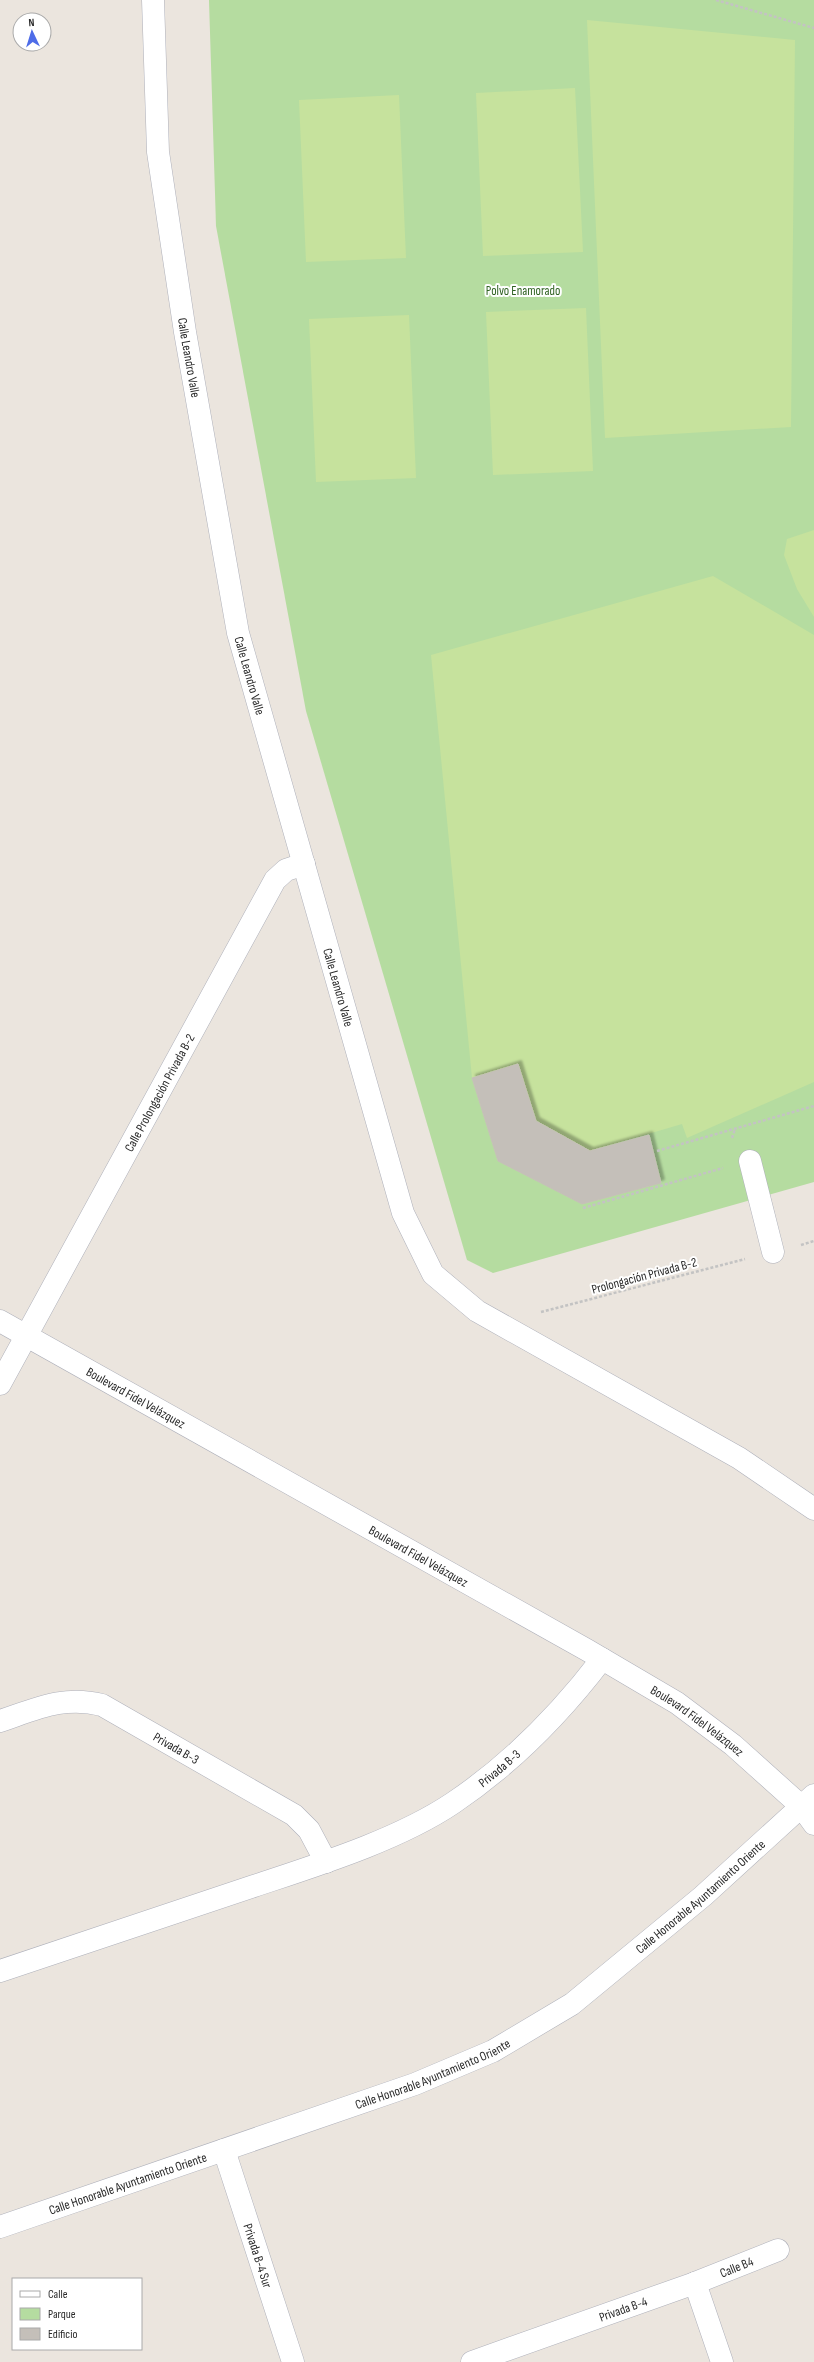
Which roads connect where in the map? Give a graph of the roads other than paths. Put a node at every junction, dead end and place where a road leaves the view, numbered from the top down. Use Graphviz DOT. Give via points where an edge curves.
graph roads {
  1 [pos="153,0"];
  2 [pos="304,864"];
  3 [pos="740,1164"];
  4 [pos="773,1252"];
  5 [pos="0,1321"];
  6 [pos="28,1335"];
  7 [pos="0,1384"];
  8 [pos="814,1509"];
  9 [pos="602,1659"];
  10 [pos="0,1721"];
  11 [pos="808,1800"];
  12 [pos="814,1824"];
  13 [pos="326,1862"];
  14 [pos="0,1971"];
  15 [pos="224,2150"];
  16 [pos="0,2227"];
  17 [pos="778,2250"];
  18 [pos="695,2283"];
  19 [pos="293,2362"];
  20 [pos="472,2362"];
  21 [pos="722,2362"];
  1 -- 2 [label="street, Calle Leandro Valle" via="158,152 186,340 238,633"];
  2 -- 6 [label="street, Calle Prolongación Privada B-2" via="286,870 275,880"];
  2 -- 8 [label="street, Calle Leandro Valle" via="402,1213 433,1274 477,1311 740,1458"];
  3 -- 4 [label="street"];
  5 -- 6 [label="street, Boulevard Fidel Velázquez"];
  6 -- 7 [label="street, Calle Prolongación Privada B-2"];
  6 -- 9 [label="street, Boulevard Fidel Velázquez"];
  9 -- 11 [label="street, Boulevard Fidel Velázquez" via="677,1703"];
  9 -- 13 [label="street, Privada B-3" via="578,1691 547,1725 495,1771 452,1804 404,1829"];
  10 -- 13 [label="street, Privada B-3" via="69,1701 102,1705 294,1815 309,1830"];
  11 -- 12 [label="street, Boulevard Fidel Velázquez"];
  11 -- 15 [label="street, Calle Honorable Ayuntamiento Oriente" via="703,1896 572,2004 493,2051 415,2084"];
  13 -- 14 [label="street, Privada B-3"];
  15 -- 16 [label="street, Calle Honorable Ayuntamiento Oriente"];
  15 -- 19 [label="street, Privada B-4 Sur"];
  17 -- 18 [label="street, Calle B4"];
  18 -- 20 [label="street, Privada B-4"];
  18 -- 21 [label="street"];
}
